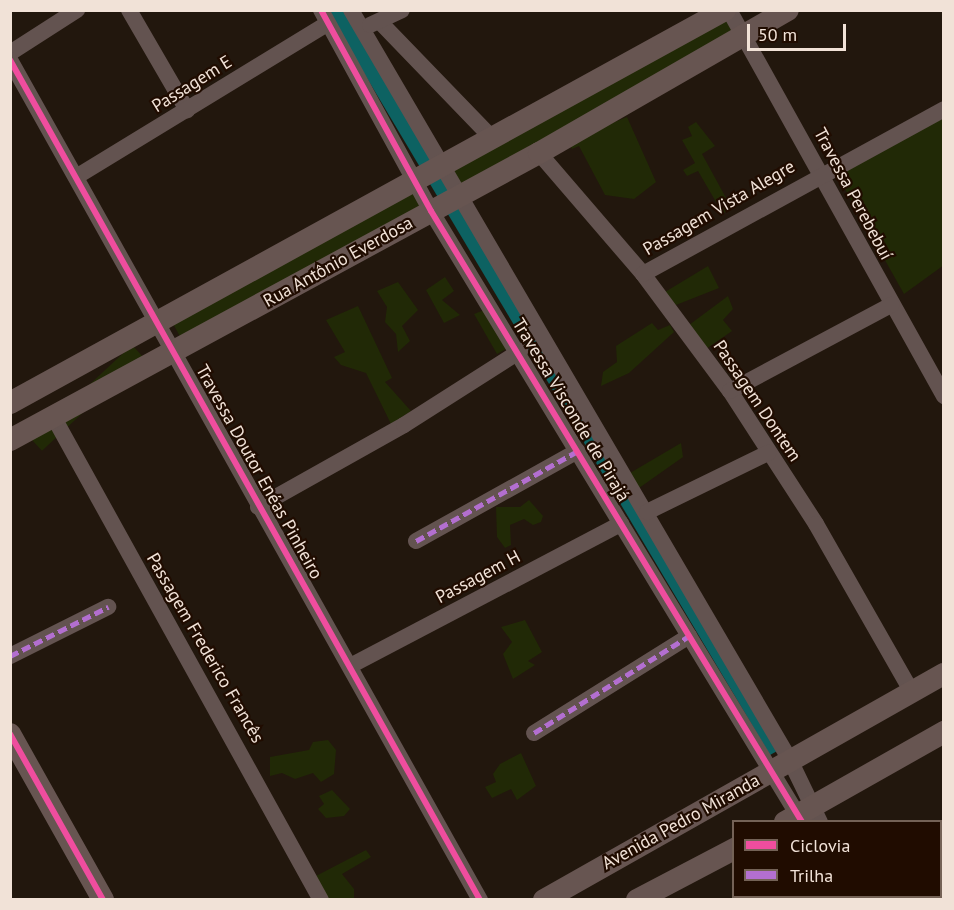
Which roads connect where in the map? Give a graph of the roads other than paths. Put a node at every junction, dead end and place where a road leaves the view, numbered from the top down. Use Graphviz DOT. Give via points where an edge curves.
graph roads {
  1 [pos="77,10"];
  2 [pos="129,10"];
  3 [pos="351,10"];
  4 [pos="402,10"];
  5 [pos="727,10"];
  6 [pos="788,10"];
  7 [pos="325,17"];
  8 [pos="381,23"];
  9 [pos="361,27"];
  10 [pos="744,35"];
  11 [pos="10,53"];
  12 [pos="10,60"];
  13 [pos="187,110"];
  14 [pos="944,110"];
  15 [pos="492,138"];
  16 [pos="539,153"];
  17 [pos="443,167"];
  18 [pos="820,173"];
  19 [pos="76,177"];
  20 [pos="416,181"];
  21 [pos="460,197"];
  22 [pos="433,211"];
  23 [pos="643,274"];
  24 [pos="891,305"];
  25 [pos="158,322"];
  26 [pos="175,351"];
  27 [pos="519,351"];
  28 [pos="730,391"];
  29 [pos="944,396"];
  30 [pos="10,403"];
  31 [pos="53,416"];
  32 [pos="10,440"];
  33 [pos="578,451"];
  34 [pos="768,453"];
  35 [pos="258,507"];
  36 [pos="646,512"];
  37 [pos="621,524"];
  38 [pos="416,540"];
  39 [pos="108,607"];
  40 [pos="689,636"];
  41 [pos="10,656"];
  42 [pos="352,664"];
  43 [pos="944,674"];
  44 [pos="912,692"];
  45 [pos="944,732"];
  46 [pos="534,733"];
  47 [pos="11,735"];
  48 [pos="790,760"];
  49 [pos="768,772"];
  50 [pos="803,817"];
  51 [pos="732,850"];
  52 [pos="103,900"];
  53 [pos="321,900"];
  54 [pos="480,900"];
  55 [pos="544,900"];
  56 [pos="637,900"];
  1 -- 11 [label="street"];
  2 -- 13 [label="street"];
  3 -- 9 [label="street, Travessa Visconde de Pirajá"];
  4 -- 8 [label="street"];
  5 -- 10 [label="street, Travessa Perebebuí"];
  5 -- 15 [label="street, Rua Antônio Everdosa"];
  6 -- 10 [label="street, Rua Antônio Everdosa"];
  7 -- 13 [label="street, Passagem E"];
  7 -- 20 [label="street, Travessa Visconde de Pirajá"];
  8 -- 9 [label="street"];
  8 -- 15 [label="street"];
  9 -- 17 [label="street, Travessa Visconde de Pirajá"];
  10 -- 16 [label="street, Rua Antônio Everdosa"];
  10 -- 18 [label="street, Travessa Perebebuí"];
  12 -- 19 [label="street, Travessa Doutor Enéas Pinheiro"];
  13 -- 19 [label="street, Passagem E"];
  14 -- 18 [label="street, Passagem Vista Alegre"];
  15 -- 17 [label="street, Rua Antônio Everdosa"];
  16 -- 21 [label="street, Rua Antônio Everdosa"];
  16 -- 23 [label="street, Passagem Dontem"];
  17 -- 20 [label="street, Rua Antônio Everdosa"];
  17 -- 21 [label="street, Travessa Visconde de Pirajá"];
  18 -- 23 [label="street, Passagem Vista Alegre"];
  18 -- 24 [label="street, Travessa Perebebuí"];
  19 -- 25 [label="street, Travessa Doutor Enéas Pinheiro"];
  20 -- 22 [label="street, Travessa Visconde de Pirajá"];
  20 -- 25 [label="street, Rua Antônio Everdosa"];
  21 -- 22 [label="street, Rua Antônio Everdosa"];
  21 -- 36 [label="street, Travessa Visconde de Pirajá"];
  22 -- 26 [label="street, Rua Antônio Everdosa"];
  22 -- 27 [label="street, Travessa Visconde de Pirajá"];
  23 -- 28 [label="street, Passagem Dontem"];
  24 -- 28 [label="street"];
  24 -- 29 [label="street, Travessa Perebebuí"];
  25 -- 26 [label="street, Travessa Doutor Enéas Pinheiro"];
  25 -- 30 [label="street, Rua Antônio Everdosa"];
  26 -- 31 [label="street, Rua Antônio Everdosa"];
  26 -- 35 [label="street, Travessa Doutor Enéas Pinheiro"];
  27 -- 33 [label="street, Travessa Visconde de Pirajá"];
  27 -- 35 [label="street" via="404,425"];
  28 -- 34 [label="street, Passagem Dontem"];
  31 -- 32 [label="street, Rua Antônio Everdosa"];
  31 -- 53 [label="street, Passagem Frederico Francês"];
  33 -- 37 [label="street, Travessa Visconde de Pirajá"];
  33 -- 38 [label="street"];
  34 -- 36 [label="street"];
  34 -- 44 [label="street, Passagem Dontem" via="816,524"];
  35 -- 42 [label="street, Travessa Doutor Enéas Pinheiro"];
  36 -- 48 [label="street, Travessa Visconde de Pirajá"];
  37 -- 40 [label="street, Travessa Visconde de Pirajá"];
  37 -- 42 [label="street, Passagem H"];
  39 -- 41 [label="street"];
  40 -- 46 [label="street"];
  40 -- 49 [label="street, Travessa Visconde de Pirajá"];
  42 -- 54 [label="street, Travessa Doutor Enéas Pinheiro"];
  43 -- 44 [label="street, Avenida Pedro Miranda"];
  44 -- 48 [label="street, Avenida Pedro Miranda"];
  45 -- 50 [label="street"];
  47 -- 52 [label="street"];
  48 -- 49 [label="street, Avenida Pedro Miranda"];
  48 -- 50 [label="street, Travessa Visconde de Pirajá"];
  49 -- 50 [label="street, Travessa Visconde de Pirajá"];
  49 -- 55 [label="street, Avenida Pedro Miranda"];
  51 -- 56 [label="street"];
}
